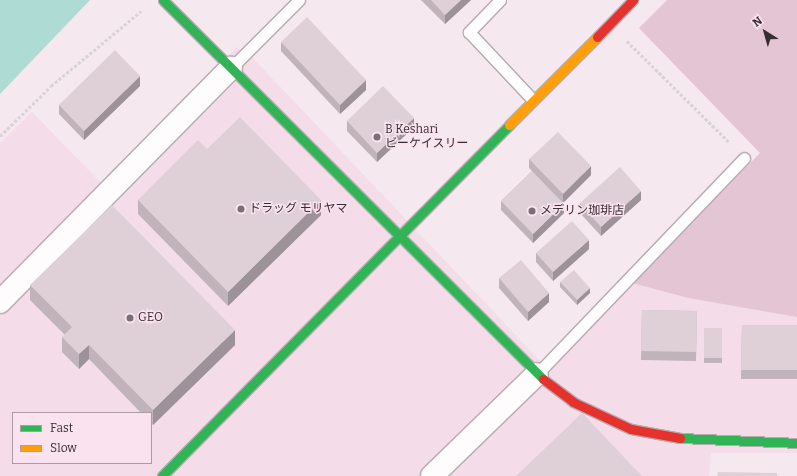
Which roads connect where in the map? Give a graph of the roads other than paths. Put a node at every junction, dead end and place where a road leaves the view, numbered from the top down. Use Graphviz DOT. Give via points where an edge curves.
graph roads {
  1 [pos="163,0"];
  2 [pos="299,0"];
  3 [pos="500,0"];
  4 [pos="633,0"];
  5 [pos="231,68"];
  6 [pos="533,100"];
  7 [pos="744,158"];
  8 [pos="398,238"];
  9 [pos="0,302"];
  10 [pos="537,374"];
  11 [pos="797,443"];
  12 [pos="162,476"];
  13 [pos="432,476"];
  1 -- 5 [label="street"];
  2 -- 5 [label="lane"];
  3 -- 6 [label="lane" via="469,32"];
  4 -- 6 [label="street"];
  5 -- 8 [label="street"];
  5 -- 9 [label="street"];
  6 -- 8 [label="street"];
  7 -- 10 [label="lane"];
  8 -- 10 [label="street"];
  8 -- 12 [label="street"];
  10 -- 11 [label="street" via="573,402 631,429 667,437"];
  10 -- 13 [label="street"];
}
